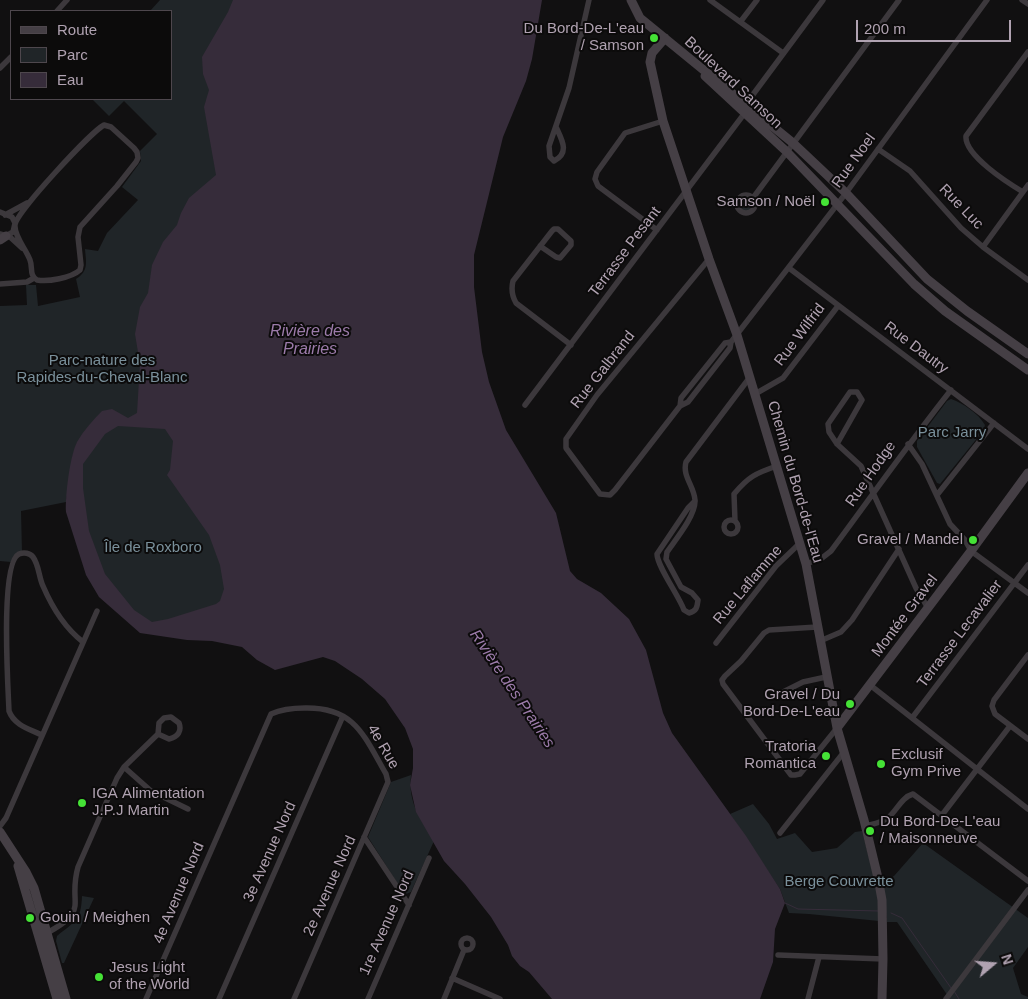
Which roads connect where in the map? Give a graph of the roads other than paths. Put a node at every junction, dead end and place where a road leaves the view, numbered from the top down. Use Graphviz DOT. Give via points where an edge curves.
graph roads {
  1 [pos="68,0"];
  2 [pos="589,0"];
  3 [pos="631,0"];
  4 [pos="710,0"];
  5 [pos="756,0"];
  6 [pos="823,0"];
  7 [pos="899,0"];
  8 [pos="987,0"];
  9 [pos="1022,0"];
  10 [pos="1028,4"];
  11 [pos="57,10"];
  12 [pos="741,22"];
  13 [pos="665,38"];
  14 [pos="1028,52"];
  15 [pos="783,53"];
  16 [pos="10,58"];
  17 [pos="0,68"];
  18 [pos="746,104"];
  19 [pos="744,114"];
  20 [pos="663,121"];
  21 [pos="556,128"];
  22 [pos="793,142"];
  23 [pos="878,149"];
  24 [pos="787,152"];
  25 [pos="1028,185"];
  26 [pos="686,190"];
  27 [pos="1023,192"];
  28 [pos="846,194"];
  29 [pos="753,198"];
  30 [pos="29,202"];
  31 [pos="838,203"];
  32 [pos="2,215"];
  33 [pos="15,226"];
  34 [pos="657,230"];
  35 [pos="2,237"];
  36 [pos="540,246"];
  37 [pos="983,247"];
  38 [pos="26,253"];
  39 [pos="709,259"];
  40 [pos="789,268"];
  41 [pos="34,278"];
  42 [pos="1028,280"];
  43 [pos="0,284"];
  44 [pos="838,306"];
  45 [pos="734,338"];
  46 [pos="571,345"];
  47 [pos="1028,354"];
  48 [pos="1028,370"];
  49 [pos="750,377"];
  50 [pos="950,390"];
  51 [pos="755,394"];
  52 [pos="525,405"];
  53 [pos="994,423"];
  54 [pos="837,444"];
  55 [pos="908,444"];
  56 [pos="1028,449"];
  57 [pos="777,466"];
  58 [pos="1028,473"];
  59 [pos="610,495"];
  60 [pos="873,495"];
  61 [pos="937,496"];
  62 [pos="695,501"];
  63 [pos="735,521"];
  64 [pos="800,543"];
  65 [pos="899,550"];
  66 [pos="971,551"];
  67 [pos="666,558"];
  68 [pos="657,559"];
  69 [pos="806,564"];
  70 [pos="1028,565"];
  71 [pos="1014,583"];
  72 [pos="1028,593"];
  73 [pos="928,608"];
  74 [pos="97,611"];
  75 [pos="817,627"];
  76 [pos="820,641"];
  77 [pos="83,642"];
  78 [pos="716,643"];
  79 [pos="1028,655"];
  80 [pos="826,677"];
  81 [pos="870,685"];
  82 [pos="784,692"];
  83 [pos="271,714"];
  84 [pos="343,716"];
  85 [pos="912,718"];
  86 [pos="1010,726"];
  87 [pos="837,728"];
  88 [pos="158,734"];
  89 [pos="42,735"];
  90 [pos="1028,739"];
  91 [pos="844,752"];
  92 [pos="124,767"];
  93 [pos="977,769"];
  94 [pos="388,782"];
  95 [pos="188,809"];
  96 [pos="1028,809"];
  97 [pos="942,815"];
  98 [pos="0,826"];
  99 [pos="865,826"];
  100 [pos="0,832"];
  101 [pos="780,833"];
  102 [pos="364,837"];
  103 [pos="429,858"];
  104 [pos="1028,881"];
  105 [pos="1028,890"];
  106 [pos="408,905"];
  107 [pos="44,935"];
  108 [pos="464,950"];
  109 [pos="778,955"];
  110 [pos="819,957"];
  111 [pos="884,959"];
  112 [pos="452,978"];
  113 [pos="57,999"];
  114 [pos="66,999"];
  115 [pos="146,999"];
  116 [pos="219,999"];
  117 [pos="294,999"];
  118 [pos="368,999"];
  119 [pos="444,999"];
  120 [pos="500,999"];
  121 [pos="808,999"];
  122 [pos="882,999"];
  123 [pos="946,999"];
  1 -- 11 [label="street"];
  2 -- 21 [label="street" via="569,88"];
  3 -- 13 [label="street" via="640,18"];
  4 -- 12 [label="street"];
  5 -- 12 [label="street"];
  6 -- 15 [label="street"];
  7 -- 22 [label="street"];
  8 -- 23 [label="street, Rue Noel"];
  9 -- 10 [label="street"];
  12 -- 15 [label="street"];
  13 -- 18 [label="street, Boulevard Samson"];
  13 -- 19 [label="street, Boulevard Samson"];
  13 -- 20 [label="street, Chemin du Bord-de-l'Eau" via="652,53 650,62"];
  14 -- 27 [label="street" via="966,136 965,142 980,160"];
  15 -- 18 [label="street"];
  16 -- 17 [label="street"];
  18 -- 22 [label="street, Boulevard Samson"];
  19 -- 24 [label="street, Boulevard Samson"];
  19 -- 26 [label="street, Terrasse Pesant"];
  20 -- 26 [label="street, Chemin du Bord-de-l'Eau"];
  20 -- 34 [label="street" via="625,133 595,179 598,186"];
  21 -- 21 [label="street" via="549,146 550,158 554,161 564,148"];
  22 -- 24 [label="street"];
  22 -- 28 [label="street, Boulevard Samson"];
  23 -- 28 [label="street, Rue Noel"];
  23 -- 37 [label="street, Rue Luc" via="910,171 961,228"];
  24 -- 29 [label="street"];
  24 -- 31 [label="street, Boulevard Samson"];
  25 -- 27 [label="street"];
  26 -- 34 [label="street, Terrasse Pesant"];
  26 -- 39 [label="street, Chemin du Bord-de-l'Eau"];
  27 -- 37 [label="street"];
  28 -- 31 [label="street, Rue Noel"];
  28 -- 47 [label="street, Boulevard Samson" via="927,279"];
  30 -- 32 [label="street"];
  30 -- 33 [label="street"];
  30 -- 41 [label="street" via="105,125 136,150 136,162 80,227 81,265 78,272 43,281"];
  31 -- 40 [label="street, Rue Noel"];
  31 -- 48 [label="street, Boulevard Samson" via="944,311"];
  32 -- 33 [label="street" via="13,219"];
  33 -- 35 [label="street" via="13,232"];
  33 -- 38 [label="street"];
  34 -- 46 [label="street, Terrasse Pesant"];
  35 -- 38 [label="street" via="14,240"];
  36 -- 36 [label="street" via="554,229 571,241 560,258"];
  36 -- 46 [label="street" via="513,281 512,296 516,303"];
  37 -- 42 [label="street, Rue Luc"];
  38 -- 41 [label="street"];
  39 -- 45 [label="street, Chemin du Bord-de-l'Eau"];
  39 -- 59 [label="street, Rue Galbrand" via="597,395 566,440 566,448 600,494"];
  40 -- 44 [label="street, Rue Dautry"];
  40 -- 45 [label="street, Rue Noel"];
  41 -- 43 [label="street" via="27,282"];
  44 -- 50 [label="street, Rue Dautry"];
  44 -- 51 [label="street, Rue Wilfrid" via="783,378"];
  45 -- 49 [label="street, Chemin du Bord-de-l'Eau"];
  45 -- 59 [label="street, Rue Noel" via="730,348 688,402 680,406"];
  46 -- 52 [label="street, Terrasse Pesant"];
  49 -- 51 [label="street, Chemin du Bord-de-l'Eau"];
  49 -- 62 [label="street" via="686,462 685,473"];
  50 -- 53 [label="street, Rue Dautry"];
  50 -- 55 [label="street, Rue Hodge"];
  51 -- 57 [label="street, Chemin du Bord-de-l'Eau"];
  53 -- 56 [label="street, Rue Dautry"];
  53 -- 61 [label="street"];
  54 -- 54 [label="street" via="828,424 850,392 857,392 862,400"];
  54 -- 60 [label="street" via="861,466"];
  55 -- 60 [label="street, Rue Hodge"];
  55 -- 61 [label="street"];
  57 -- 63 [label="street" via="746,479 734,494"];
  57 -- 64 [label="street, Chemin du Bord-de-l'Eau"];
  58 -- 66 [label="street, Montée Gravel"];
  60 -- 65 [label="street"];
  60 -- 69 [label="street, Rue Hodge" via="831,550 822,558"];
  61 -- 66 [label="street" via="950,524"];
  62 -- 67 [label="street" via="694,511"];
  62 -- 68 [label="street" via="657,554"];
  64 -- 69 [label="street, Chemin du Bord-de-l'Eau"];
  64 -- 78 [label="street, Rue Laflamme" via="776,566"];
  65 -- 73 [label="street"];
  65 -- 76 [label="street" via="852,620 841,632"];
  66 -- 71 [label="street"];
  66 -- 73 [label="street, Montée Gravel"];
  67 -- 68 [label="street"];
  67 -- 68 [label="street" via="681,588 698,600 694,612 684,610"];
  69 -- 75 [label="street, Chemin du Bord-de-l'Eau"];
  70 -- 71 [label="street, Terrasse Lecavalier"];
  71 -- 72 [label="street"];
  71 -- 85 [label="street, Terrasse Lecavalier"];
  73 -- 81 [label="street, Montée Gravel"];
  74 -- 77 [label="street"];
  75 -- 76 [label="street, Chemin du Bord-de-l'Eau"];
  75 -- 87 [label="street, Montée Gravel" via="769,630 722,680 791,775 800,774"];
  76 -- 80 [label="street, Chemin du Bord-de-l'Eau"];
  77 -- 89 [label="street"];
  77 -- 89 [label="street" via="58,615 43,586 34,558 22,552 16,555 8,574 5,604 8,711 18,724"];
  79 -- 86 [label="street" via="992,706 995,714"];
  80 -- 82 [label="street" via="803,682"];
  80 -- 87 [label="street, Chemin du Bord-de-l'Eau"];
  81 -- 85 [label="street"];
  81 -- 87 [label="street, Montée Gravel"];
  83 -- 84 [label="street, 4e Rue" via="280,710 320,708"];
  83 -- 115 [label="street, 4e Avenue Nord"];
  84 -- 94 [label="street, 4e Rue" via="359,729"];
  84 -- 116 [label="street, 3e Avenue Nord"];
  85 -- 93 [label="street"];
  86 -- 90 [label="street"];
  86 -- 93 [label="street"];
  87 -- 91 [label="street, Chemin du Bord-de-l'Eau"];
  88 -- 88 [label="street" via="169,739 176,736 180,723 175,718 164,718 159,723"];
  88 -- 92 [label="street"];
  89 -- 98 [label="street"];
  91 -- 99 [label="street, Chemin du Bord-de-l'Eau"];
  91 -- 101 [label="street"];
  92 -- 95 [label="street" via="151,791"];
  92 -- 107 [label="street" via="78,867 74,912"];
  93 -- 96 [label="street"];
  93 -- 97 [label="street"];
  94 -- 102 [label="street, 2e Avenue Nord"];
  97 -- 99 [label="street" via="913,794 908,795 889,817"];
  97 -- 104 [label="street"];
  99 -- 111 [label="street, Chemin du Bord-de-l'Eau" via="882,900"];
  100 -- 107 [label="street" via="12,849"];
  102 -- 106 [label="street"];
  102 -- 117 [label="street, 2e Avenue Nord"];
  103 -- 106 [label="street, 1re Avenue Nord"];
  105 -- 123 [label="street"];
  106 -- 118 [label="street, 1re Avenue Nord"];
  107 -- 113 [label="street"];
  107 -- 114 [label="street"];
  108 -- 112 [label="street"];
  109 -- 110 [label="street"];
  110 -- 111 [label="street"];
  110 -- 121 [label="street"];
  111 -- 122 [label="street, Chemin du Bord-de-l'Eau"];
  112 -- 119 [label="street"];
  112 -- 120 [label="street"];
}
